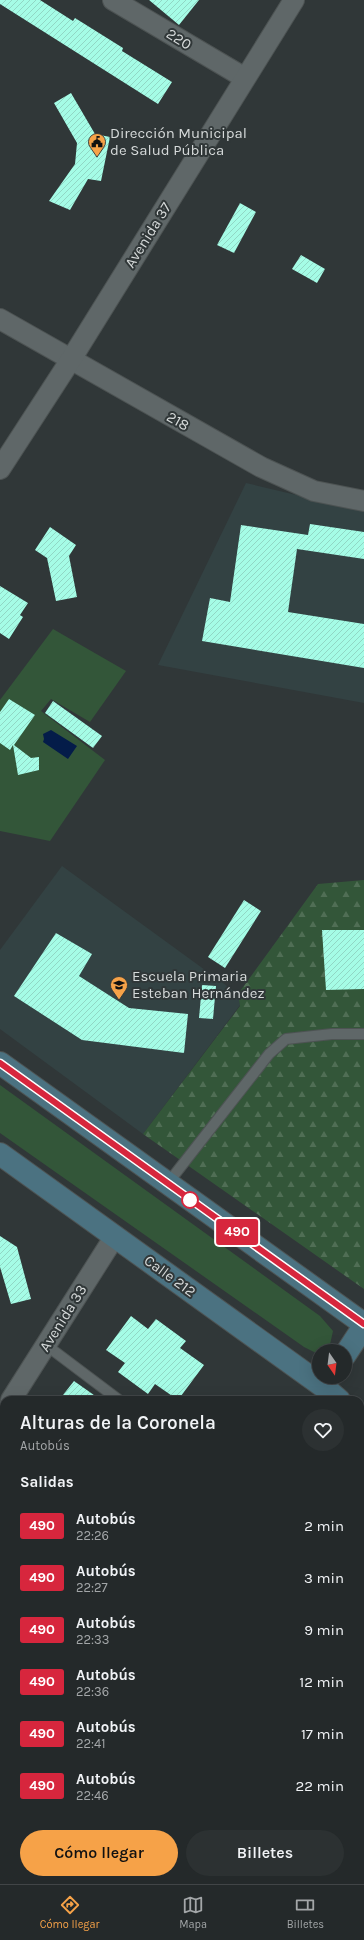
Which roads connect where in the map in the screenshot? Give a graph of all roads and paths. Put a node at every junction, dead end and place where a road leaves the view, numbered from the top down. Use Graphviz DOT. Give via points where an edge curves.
graph roads {
  1 [pos="113,0"];
  2 [pos="294,0"];
  3 [pos="245,78"];
  4 [pos="0,319"];
  5 [pos="70,361"];
  6 [pos="0,469"];
  7 [pos="364,501"];
  8 [pos="364,1034"];
  9 [pos="0,1062"];
  10 [pos="0,1154"];
  11 [pos="168,1183"];
  12 [pos="115,1236"];
  13 [pos="364,1325"];
  14 [pos="352,1344"];
  15 [pos="46,1345"];
  16 [pos="330,1391"];
  17 [pos="14,1396"];
  18 [pos="114,1396"];
  1 -- 3 [label="street, 220"];
  2 -- 3 [label="street, Avenida 37"];
  3 -- 5 [label="street, Avenida 37"];
  4 -- 5 [label="street, 218"];
  5 -- 6 [label="street, Avenida 37"];
  5 -- 7 [label="street, 218" via="261,467 314,491"];
  8 -- 11 [label="lane" via="332,1034 286,1039 269,1054"];
  9 -- 11 [label="street"];
  10 -- 12 [label="street, Calle 212"];
  11 -- 13 [label="street"];
  12 -- 15 [label="street, Avenida 33"];
  12 -- 16 [label="street, Calle 212"];
  13 -- 14 [label="street"];
  15 -- 17 [label="street, Avenida 33"];
  15 -- 18 [label="lane"];
}
